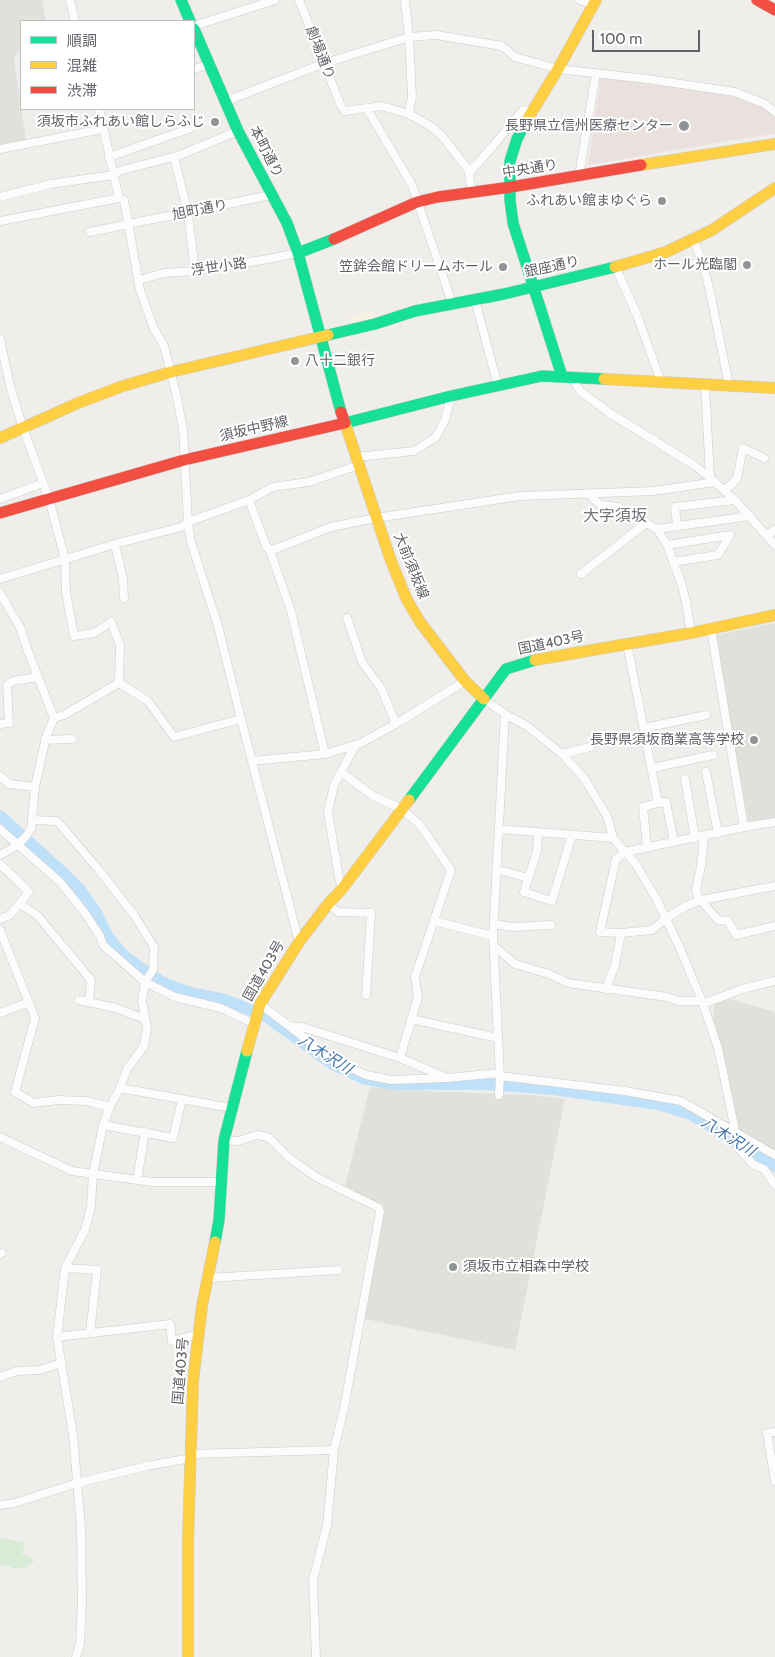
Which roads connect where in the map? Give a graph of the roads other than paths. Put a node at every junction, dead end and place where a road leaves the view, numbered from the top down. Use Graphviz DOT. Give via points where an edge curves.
graph roads {
  1 [pos="70,0"];
  2 [pos="180,0"];
  3 [pos="275,0"];
  4 [pos="299,0"];
  5 [pos="405,0"];
  6 [pos="580,0"];
  7 [pos="757,0"];
  8 [pos="594,2"];
  9 [pos="775,10"];
  10 [pos="75,20"];
  11 [pos="190,20"];
  12 [pos="195,27"];
  13 [pos="195,29"];
  14 [pos="409,37"];
  15 [pos="324,63"];
  16 [pos="210,64"];
  17 [pos="195,69"];
  18 [pos="558,69"];
  19 [pos="596,73"];
  20 [pos="226,100"];
  21 [pos="366,108"];
  22 [pos="99,110"];
  23 [pos="531,112"];
  24 [pos="775,112"];
  25 [pos="409,114"];
  26 [pos="191,128"];
  27 [pos="103,129"];
  28 [pos="238,131"];
  29 [pos="775,144"];
  30 [pos="0,149"];
  31 [pos="109,157"];
  32 [pos="174,157"];
  33 [pos="470,172"];
  34 [pos="113,175"];
  35 [pos="579,176"];
  36 [pos="511,188"];
  37 [pos="775,188"];
  38 [pos="472,192"];
  39 [pos="271,195"];
  40 [pos="0,197"];
  41 [pos="119,198"];
  42 [pos="417,202"];
  43 [pos="188,213"];
  44 [pos="0,221"];
  45 [pos="129,224"];
  46 [pos="90,232"];
  47 [pos="692,240"];
  48 [pos="298,252"];
  49 [pos="616,268"];
  50 [pos="196,271"];
  51 [pos="139,280"];
  52 [pos="534,286"];
  53 [pos="475,300"];
  54 [pos="452,303"];
  55 [pos="320,336"];
  56 [pos="0,339"];
  57 [pos="171,372"];
  58 [pos="567,377"];
  59 [pos="661,382"];
  60 [pos="705,384"];
  61 [pos="730,385"];
  62 [pos="498,386"];
  63 [pos="775,388"];
  64 [pos="451,396"];
  65 [pos="345,424"];
  66 [pos="23,428"];
  67 [pos="0,438"];
  68 [pos="764,458"];
  69 [pos="184,460"];
  70 [pos="358,461"];
  71 [pos="712,480"];
  72 [pos="43,484"];
  73 [pos="725,490"];
  74 [pos="588,493"];
  75 [pos="0,499"];
  76 [pos="49,499"];
  77 [pos="249,500"];
  78 [pos="735,500"];
  79 [pos="0,513"];
  80 [pos="750,516"];
  81 [pos="376,518"];
  82 [pos="188,522"];
  83 [pos="646,523"];
  84 [pos="677,525"];
  85 [pos="657,529"];
  86 [pos="775,530"];
  87 [pos="767,536"];
  88 [pos="115,544"];
  89 [pos="775,545"];
  90 [pos="667,546"];
  91 [pos="270,551"];
  92 [pos="65,560"];
  93 [pos="673,562"];
  94 [pos="581,574"];
  95 [pos="0,579"];
  96 [pos="0,593"];
  97 [pos="124,598"];
  98 [pos="775,615"];
  99 [pos="347,618"];
  100 [pos="711,629"];
  101 [pos="691,633"];
  102 [pos="627,642"];
  103 [pos="38,677"];
  104 [pos="465,681"];
  105 [pos="119,683"];
  106 [pos="484,699"];
  107 [pos="505,714"];
  108 [pos="706,715"];
  109 [pos="54,718"];
  110 [pos="241,719"];
  111 [pos="0,724"];
  112 [pos="396,724"];
  113 [pos="644,728"];
  114 [pos="72,739"];
  115 [pos="46,740"];
  116 [pos="355,746"];
  117 [pos="590,747"];
  118 [pos="325,754"];
  119 [pos="562,754"];
  120 [pos="713,755"];
  121 [pos="252,761"];
  122 [pos="652,768"];
  123 [pos="341,772"];
  124 [pos="706,772"];
  125 [pos="0,776"];
  126 [pos="685,779"];
  127 [pos="34,787"];
  128 [pos="658,803"];
  129 [pos="402,809"];
  130 [pos="33,820"];
  131 [pos="775,822"];
  132 [pos="744,827"];
  133 [pos="0,829"];
  134 [pos="499,829"];
  135 [pos="538,832"];
  136 [pos="718,833"];
  137 [pos="572,835"];
  138 [pos="699,837"];
  139 [pos="612,838"];
  140 [pos="674,842"];
  141 [pos="18,844"];
  142 [pos="648,847"];
  143 [pos="625,852"];
  144 [pos="0,855"];
  145 [pos="0,864"];
  146 [pos="496,869"];
  147 [pos="528,878"];
  148 [pos="775,886"];
  149 [pos="342,889"];
  150 [pos="701,900"];
  151 [pos="20,904"];
  152 [pos="328,904"];
  153 [pos="0,919"];
  154 [pos="665,919"];
  155 [pos="434,921"];
  156 [pos="495,924"];
  157 [pos="551,925"];
  158 [pos="775,926"];
  159 [pos="0,930"];
  160 [pos="621,933"];
  161 [pos="494,936"];
  162 [pos="299,942"];
  163 [pos="494,946"];
  164 [pos="775,981"];
  165 [pos="145,982"];
  166 [pos="606,989"];
  167 [pos="366,995"];
  168 [pos="79,1000"];
  169 [pos="29,1002"];
  170 [pos="89,1002"];
  171 [pos="703,1003"];
  172 [pos="260,1004"];
  173 [pos="0,1013"];
  174 [pos="145,1019"];
  175 [pos="411,1019"];
  176 [pos="254,1024"];
  177 [pos="289,1026"];
  178 [pos="498,1038"];
  179 [pos="400,1058"];
  180 [pos="500,1074"];
  181 [pos="447,1078"];
  182 [pos="120,1088"];
  183 [pos="499,1095"];
  184 [pos="182,1099"];
  185 [pos="110,1107"];
  186 [pos="231,1108"];
  187 [pos="103,1125"];
  188 [pos="145,1132"];
  189 [pos="736,1133"];
  190 [pos="0,1137"];
  191 [pos="224,1140"];
  192 [pos="775,1155"];
  193 [pos="93,1174"];
  194 [pos="137,1180"];
  195 [pos="222,1182"];
  196 [pos="775,1185"];
  197 [pos="65,1268"];
  198 [pos="338,1270"];
  199 [pos="208,1278"];
  200 [pos="90,1333"];
  201 [pos="198,1334"];
  202 [pos="57,1337"];
  203 [pos="62,1363"];
  204 [pos="0,1377"];
  205 [pos="775,1432"];
  206 [pos="334,1450"];
  207 [pos="191,1456"];
  208 [pos="775,1481"];
  209 [pos="77,1483"];
  210 [pos="0,1505"];
  211 [pos="76,1657"];
  212 [pos="188,1657"];
  213 [pos="316,1657"];
  1 -- 10 [label="street"];
  2 -- 11 [label="main road"];
  3 -- 12 [label="street"];
  4 -- 15 [label="street, 劇場通り"];
  5 -- 14 [label="street"];
  6 -- 8 [label="street"];
  7 -- 9 [label="main road"];
  8 -- 18 [label="main road"];
  13 -- 16 [label="main road, 本町通り"];
  14 -- 15 [label="street"];
  14 -- 18 [label="street" via="436,34 502,46 515,57"];
  14 -- 25 [label="street" via="412,96"];
  15 -- 20 [label="street"];
  15 -- 21 [label="street, 劇場通り" via="345,112"];
  16 -- 17 [label="street"];
  16 -- 20 [label="main road, 本町通り"];
  18 -- 19 [label="street"];
  18 -- 23 [label="main road"];
  19 -- 24 [label="street" via="735,92 765,104"];
  19 -- 35 [label="street"];
  20 -- 28 [label="main road, 本町通り"];
  21 -- 25 [label="street" via="382,106"];
  21 -- 42 [label="street" via="408,178"];
  22 -- 27 [label="street"];
  23 -- 33 [label="street" via="523,110"];
  23 -- 36 [label="main road" via="510,161"];
  25 -- 33 [label="street" via="442,136"];
  26 -- 31 [label="street"];
  27 -- 30 [label="street"];
  27 -- 31 [label="street"];
  28 -- 32 [label="street"];
  28 -- 39 [label="main road, 本町通り"];
  29 -- 35 [label="main road, 中央通り"];
  31 -- 34 [label="street"];
  32 -- 34 [label="street"];
  32 -- 43 [label="street"];
  33 -- 38 [label="street"];
  34 -- 40 [label="street" via="50,184"];
  34 -- 41 [label="street"];
  35 -- 36 [label="main road, 中央通り"];
  36 -- 38 [label="main road, 中央通り"];
  36 -- 52 [label="main road" via="513,223"];
  37 -- 47 [label="main road, 銀座通り"];
  38 -- 42 [label="main road, 中央通り"];
  39 -- 43 [label="street, 旭町通り"];
  39 -- 48 [label="main road, 本町通り"];
  41 -- 44 [label="street"];
  41 -- 45 [label="street" via="124,200"];
  42 -- 48 [label="main road, 中央通り" via="341,237"];
  42 -- 54 [label="street"];
  43 -- 45 [label="street, 旭町通り"];
  43 -- 50 [label="street"];
  45 -- 46 [label="street, 旭町通り"];
  45 -- 51 [label="street"];
  47 -- 49 [label="main road, 銀座通り"];
  47 -- 61 [label="street" via="702,260"];
  48 -- 50 [label="street, 浮世小路"];
  48 -- 55 [label="main road"];
  49 -- 52 [label="main road, 銀座通り"];
  49 -- 59 [label="street"];
  50 -- 51 [label="street, 浮世小路" via="164,273"];
  51 -- 57 [label="street"];
  52 -- 53 [label="main road, 銀座通り"];
  52 -- 58 [label="main road"];
  53 -- 54 [label="main road, 銀座通り"];
  53 -- 62 [label="street"];
  54 -- 55 [label="main road, 銀座通り"];
  55 -- 57 [label="main road, 銀座通り"];
  55 -- 65 [label="main road"];
  56 -- 66 [label="street"];
  57 -- 66 [label="main road, 銀座通り" via="78,403"];
  57 -- 69 [label="street" via="183,429"];
  58 -- 59 [label="main road, 須坂中野線"];
  58 -- 62 [label="main road, 須坂中野線" via="542,376"];
  58 -- 71 [label="street" via="611,414 694,465"];
  59 -- 60 [label="main road, 須坂中野線"];
  60 -- 61 [label="main road, 須坂中野線"];
  60 -- 71 [label="street"];
  61 -- 63 [label="main road, 須坂中野線"];
  62 -- 64 [label="main road, 須坂中野線"];
  64 -- 65 [label="main road, 須坂中野線"];
  64 -- 70 [label="street" via="445,420 436,437 414,451"];
  65 -- 69 [label="main road, 須坂中野線"];
  65 -- 70 [label="main road, 大前須坂線"];
  66 -- 67 [label="main road, 銀座通り"];
  66 -- 72 [label="street"];
  68 -- 73 [label="street" via="743,448 737,479"];
  69 -- 76 [label="main road, 須坂中野線"];
  69 -- 82 [label="street"];
  70 -- 77 [label="street" via="309,482 273,487"];
  70 -- 81 [label="main road, 大前須坂線"];
  71 -- 73 [label="street"];
  71 -- 74 [label="street" via="654,491"];
  72 -- 75 [label="street"];
  72 -- 76 [label="street"];
  73 -- 78 [label="street"];
  74 -- 81 [label="street" via="520,496"];
  74 -- 83 [label="street" via="600,505 618,507"];
  76 -- 79 [label="main road, 須坂中野線"];
  76 -- 92 [label="street"];
  77 -- 82 [label="street"];
  77 -- 91 [label="street"];
  78 -- 80 [label="street"];
  78 -- 84 [label="street" via="675,507"];
  80 -- 84 [label="street"];
  80 -- 87 [label="street"];
  81 -- 91 [label="street" via="331,527"];
  81 -- 104 [label="main road, 大前須坂線" via="407,600"];
  82 -- 88 [label="street" via="181,527"];
  82 -- 110 [label="street"];
  83 -- 85 [label="street"];
  83 -- 94 [label="street"];
  84 -- 85 [label="street"];
  85 -- 90 [label="street"];
  86 -- 87 [label="street"];
  87 -- 89 [label="street"];
  88 -- 92 [label="street"];
  88 -- 97 [label="street"];
  90 -- 93 [label="street"];
  90 -- 93 [label="street" via="730,535 718,555"];
  91 -- 118 [label="street" via="291,611"];
  92 -- 95 [label="street"];
  92 -- 105 [label="street" via="66,592 74,636 94,632 111,622 120,645"];
  93 -- 101 [label="street" via="686,602"];
  96 -- 103 [label="street" via="21,629"];
  98 -- 100 [label="main road, 国道403号"];
  99 -- 112 [label="street" via="362,662 381,688"];
  100 -- 101 [label="main road, 国道403号"];
  100 -- 132 [label="street"];
  101 -- 102 [label="main road, 国道403号"];
  102 -- 106 [label="main road, 国道403号" via="528,661 506,670"];
  102 -- 113 [label="street"];
  103 -- 109 [label="street"];
  103 -- 111 [label="street" via="7,685 9,723"];
  104 -- 106 [label="main road, 大前須坂線"];
  104 -- 112 [label="street"];
  105 -- 109 [label="street"];
  105 -- 110 [label="street" via="148,701 174,737"];
  106 -- 107 [label="street"];
  106 -- 129 [label="main road, 国道403号"];
  107 -- 119 [label="street" via="527,726"];
  107 -- 134 [label="street"];
  108 -- 113 [label="street"];
  109 -- 115 [label="street"];
  110 -- 121 [label="street"];
  112 -- 116 [label="street"];
  113 -- 122 [label="street"];
  114 -- 115 [label="street"];
  115 -- 127 [label="street"];
  116 -- 118 [label="street"];
  116 -- 123 [label="street"];
  117 -- 119 [label="street"];
  118 -- 121 [label="street"];
  119 -- 139 [label="street" via="584,778 607,816"];
  120 -- 122 [label="street"];
  121 -- 162 [label="street"];
  122 -- 128 [label="street"];
  123 -- 129 [label="street" via="373,796"];
  123 -- 149 [label="street" via="334,785 328,813"];
  124 -- 136 [label="street"];
  125 -- 127 [label="street" via="9,784"];
  126 -- 138 [label="street"];
  127 -- 130 [label="street"];
  128 -- 140 [label="street" via="666,802"];
  128 -- 142 [label="street" via="643,807"];
  129 -- 149 [label="main road, 国道403号"];
  129 -- 155 [label="street" via="420,825 451,870"];
  130 -- 141 [label="street" via="27,836"];
  130 -- 165 [label="street" via="57,820 134,915 154,947 153,970"];
  131 -- 132 [label="street"];
  132 -- 136 [label="street"];
  133 -- 141 [label="street"];
  134 -- 135 [label="street"];
  134 -- 146 [label="street"];
  135 -- 137 [label="street"];
  135 -- 147 [label="street"];
  136 -- 138 [label="street"];
  137 -- 139 [label="street"];
  137 -- 147 [label="street" via="552,901 524,892"];
  138 -- 140 [label="street"];
  138 -- 150 [label="street" via="701,867 696,888"];
  139 -- 143 [label="street"];
  140 -- 142 [label="street"];
  141 -- 144 [label="street"];
  141 -- 165 [label="street" via="61,883 86,913 103,946"];
  142 -- 143 [label="street"];
  143 -- 154 [label="street" via="656,898"];
  143 -- 160 [label="street" via="616,859 600,932"];
  145 -- 151 [label="street" via="30,892"];
  146 -- 147 [label="street"];
  146 -- 156 [label="street"];
  148 -- 150 [label="street"];
  149 -- 152 [label="main road, 国道403号"];
  150 -- 154 [label="street"];
  150 -- 158 [label="street" via="718,920 728,921 736,935"];
  151 -- 153 [label="street" via="10,916"];
  151 -- 170 [label="street" via="37,915 91,980"];
  152 -- 162 [label="main road, 国道403号"];
  152 -- 167 [label="street" via="338,912 371,913"];
  154 -- 160 [label="street" via="652,930"];
  154 -- 171 [label="street"];
  155 -- 161 [label="street"];
  155 -- 175 [label="street" via="415,977 418,997"];
  156 -- 157 [label="street" via="513,927"];
  156 -- 161 [label="street"];
  159 -- 169 [label="street"];
  160 -- 166 [label="street"];
  161 -- 163 [label="street"];
  162 -- 172 [label="main road, 国道403号"];
  163 -- 166 [label="street" via="515,964 568,983"];
  163 -- 178 [label="street"];
  164 -- 171 [label="street"];
  165 -- 174 [label="street" via="142,1001"];
  165 -- 176 [label="street" via="175,997 221,1008"];
  166 -- 171 [label="street"];
  168 -- 170 [label="street"];
  169 -- 173 [label="street"];
  169 -- 185 [label="street" via="36,1018 15,1092 34,1103 86,1101"];
  170 -- 174 [label="street"];
  171 -- 189 [label="street" via="718,1048"];
  172 -- 176 [label="main road, 国道403号"];
  172 -- 177 [label="street"];
  174 -- 182 [label="street" via="144,1046 127,1069"];
  175 -- 178 [label="street"];
  175 -- 179 [label="street"];
  176 -- 186 [label="main road, 国道403号"];
  177 -- 179 [label="street"];
  177 -- 181 [label="street" via="334,1060 366,1075 390,1080"];
  178 -- 180 [label="street"];
  179 -- 181 [label="street"];
  180 -- 181 [label="street"];
  180 -- 183 [label="street"];
  180 -- 189 [label="street" via="681,1101"];
  182 -- 184 [label="street"];
  182 -- 185 [label="street"];
  184 -- 186 [label="street"];
  184 -- 188 [label="street" via="173,1138"];
  185 -- 187 [label="street"];
  186 -- 191 [label="main road, 国道403号"];
  187 -- 188 [label="street"];
  187 -- 193 [label="street"];
  188 -- 194 [label="street"];
  189 -- 192 [label="street"];
  189 -- 196 [label="street" via="739,1149 754,1165 764,1169"];
  190 -- 193 [label="street" via="72,1171"];
  191 -- 195 [label="main road, 国道403号"];
  191 -- 206 [label="street" via="268,1137 316,1177 379,1208 378,1228"];
  193 -- 194 [label="street"];
  193 -- 197 [label="street" via="91,1207 84,1230"];
  194 -- 195 [label="street"];
  195 -- 199 [label="main road, 国道403号" via="219,1220"];
  197 -- 200 [label="street" via="97,1270"];
  197 -- 202 [label="street"];
  198 -- 199 [label="street"];
  199 -- 201 [label="main road, 国道403号"];
  200 -- 201 [label="street" via="170,1324 172,1341"];
  200 -- 202 [label="street"];
  201 -- 207 [label="main road, 国道403号"];
  202 -- 203 [label="street"];
  203 -- 204 [label="street"];
  203 -- 209 [label="street"];
  205 -- 208 [label="street" via="767,1433"];
  206 -- 207 [label="street"];
  206 -- 213 [label="street" via="327,1525 312,1580"];
  207 -- 209 [label="street"];
  207 -- 212 [label="main road, 国道403号"];
  209 -- 210 [label="street"];
  209 -- 211 [label="street" via="82,1602 80,1644"];
}
